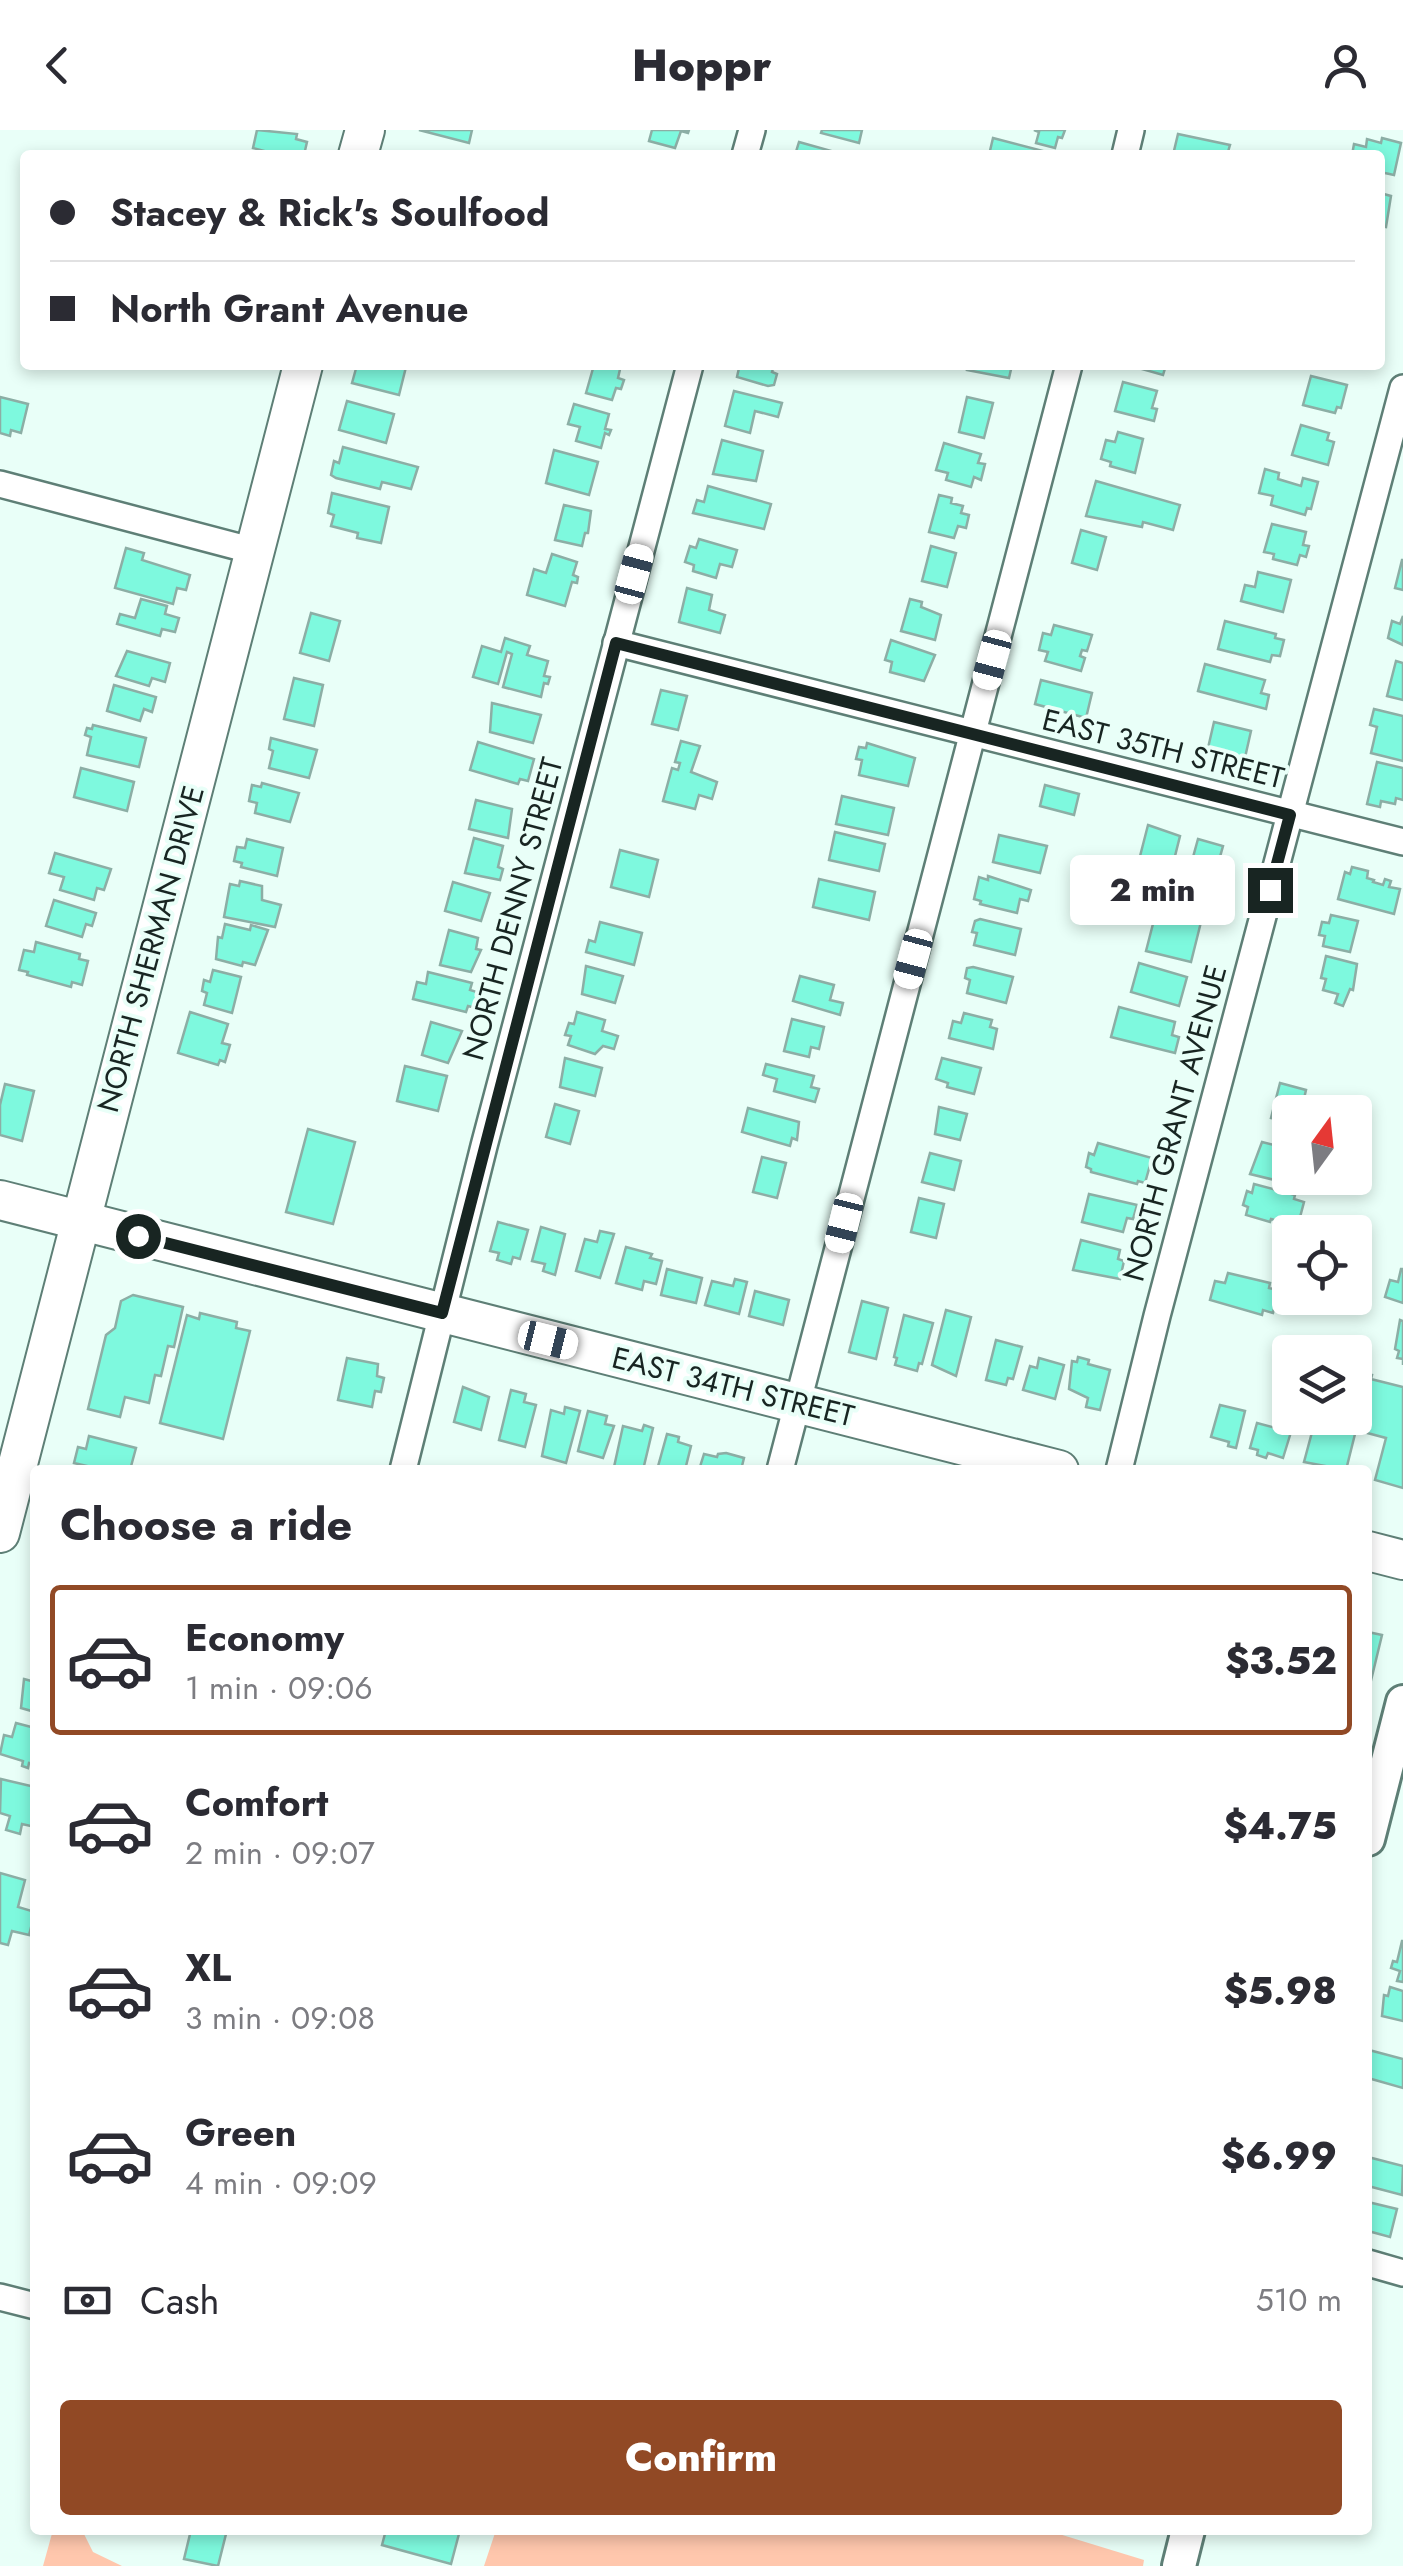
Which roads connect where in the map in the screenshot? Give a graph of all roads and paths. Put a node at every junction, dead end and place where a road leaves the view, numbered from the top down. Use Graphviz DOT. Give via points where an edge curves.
graph roads {
  1 [pos="302,370"];
  2 [pos="689,370"];
  3 [pos="1068,370"];
  4 [pos="1403,388"];
  5 [pos="0,484"];
  6 [pos="254,551"];
  7 [pos="616,643"];
  8 [pos="972,733"];
  9 [pos="1290,815"];
  10 [pos="1403,842"];
  11 [pos="0,1200"];
  12 [pos="80,1221"];
  13 [pos="442,1313"];
  14 [pos="798,1403"];
  15 [pos="403,1465"];
  16 [pos="781,1465"];
  17 [pos="1040,1465"];
  18 [pos="1120,1465"];
  19 [pos="0,1532"];
  20 [pos="1372,1552"];
  21 [pos="1403,1560"];
  22 [pos="1403,1702"];
  23 [pos="1372,1823"];
  24 [pos="1372,2264"];
  25 [pos="1403,2273"];
  26 [pos="0,2297"];
  27 [pos="30,2305"];
  28 [pos="1187,2535"];
  29 [pos="1179,2566"];
  1 -- 6 [label="main road, NORTH SHERMAN DRIVE"];
  2 -- 7 [label="street, NORTH DENNY STREET"];
  3 -- 8 [label="street"];
  4 -- 9 [label="street, NORTH GRANT AVENUE"];
  5 -- 6 [label="street"];
  6 -- 12 [label="main road, NORTH SHERMAN DRIVE"];
  7 -- 8 [label="street, EAST 35TH STREET"];
  7 -- 13 [label="street, NORTH DENNY STREET"];
  8 -- 9 [label="street, EAST 35TH STREET"];
  8 -- 14 [label="street"];
  9 -- 10 [label="street, EAST 35TH STREET"];
  9 -- 18 [label="street, NORTH GRANT AVENUE"];
  11 -- 12 [label="main road, EAST 34TH STREET"];
  12 -- 13 [label="main road, EAST 34TH STREET"];
  12 -- 19 [label="main road, NORTH SHERMAN DRIVE"];
  13 -- 14 [label="main road, EAST 34TH STREET"];
  13 -- 15 [label="street, NORTH DENNY STREET"];
  14 -- 16 [label="street"];
  14 -- 17 [label="main road, EAST 34TH STREET"];
  20 -- 21 [label="main road"];
  22 -- 23 [label="street"];
  24 -- 25 [label="street"];
  26 -- 27 [label="street"];
  28 -- 29 [label="street"];
}
